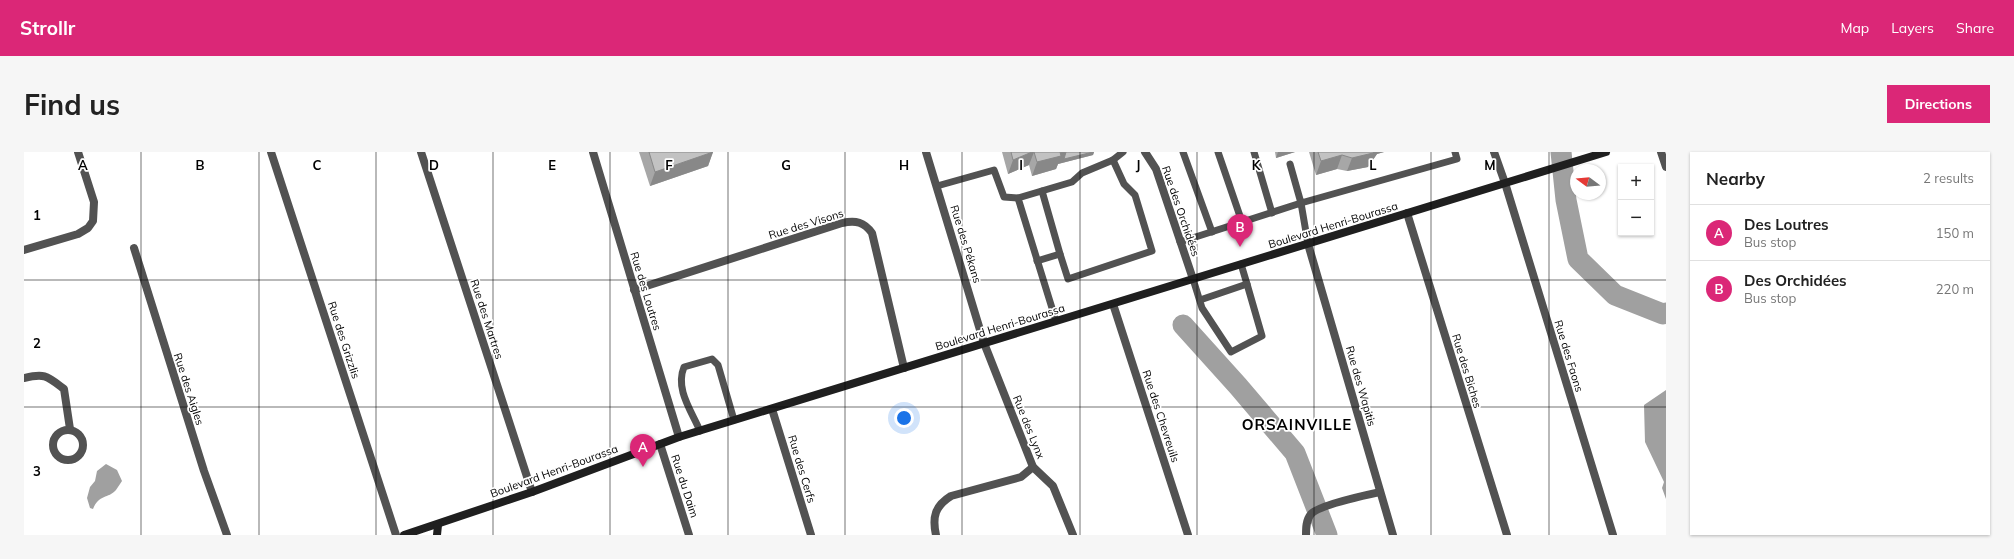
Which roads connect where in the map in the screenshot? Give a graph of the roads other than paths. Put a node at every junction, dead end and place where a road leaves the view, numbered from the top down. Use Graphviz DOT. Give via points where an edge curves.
graph roads {
  1 [pos="78,152"];
  2 [pos="272,152"];
  3 [pos="421,152"];
  4 [pos="593,152"];
  5 [pos="926,152"];
  6 [pos="1123,152"];
  7 [pos="1145,152"];
  8 [pos="1183,152"];
  9 [pos="1218,152"];
  10 [pos="1254,152"];
  11 [pos="1455,152"];
  12 [pos="1494,152"];
  13 [pos="1606,152"];
  14 [pos="1661,152"];
  15 [pos="1113,160"];
  16 [pos="1290,164"];
  17 [pos="1666,167"];
  18 [pos="1505,183"];
  19 [pos="937,186"];
  20 [pos="1042,191"];
  21 [pos="1018,198"];
  22 [pos="1301,203"];
  23 [pos="1272,213"];
  24 [pos="1407,213"];
  25 [pos="1242,222"];
  26 [pos="1212,232"];
  27 [pos="1180,242"];
  28 [pos="1308,244"];
  29 [pos="134,248"];
  30 [pos="24,250"];
  31 [pos="1060,254"];
  32 [pos="1037,261"];
  33 [pos="1241,264"];
  34 [pos="1193,279"];
  35 [pos="1247,284"];
  36 [pos="634,290"];
  37 [pos="1200,300"];
  38 [pos="1113,304"];
  39 [pos="1056,321"];
  40 [pos="984,343"];
  41 [pos="904,368"];
  42 [pos="24,378"];
  43 [pos="772,409"];
  44 [pos="734,420"];
  45 [pos="70,429"];
  46 [pos="700,431"];
  47 [pos="679,437"];
  48 [pos="660,444"];
  49 [pos="1033,467"];
  50 [pos="532,492"];
  51 [pos="1380,492"];
  52 [pos="438,525"];
  53 [pos="227,535"];
  54 [pos="396,535"];
  55 [pos="404,535"];
  56 [pos="437,535"];
  57 [pos="689,535"];
  58 [pos="811,535"];
  59 [pos="936,535"];
  60 [pos="1073,535"];
  61 [pos="1188,535"];
  62 [pos="1306,535"];
  63 [pos="1393,535"];
  64 [pos="1507,535"];
  65 [pos="1613,535"];
  1 -- 30 [label="street" via="94,202 93,221 88,228 78,234"];
  2 -- 54 [label="street, Rue des Grizzlis"];
  3 -- 50 [label="street, Rue des Martres"];
  4 -- 36 [label="street, Rue des Loutres"];
  5 -- 19 [label="street, Rue des Pékans"];
  6 -- 15 [label="lane"];
  7 -- 27 [label="street, Rue des Orchidées" via="1156,169"];
  8 -- 26 [label="lane"];
  9 -- 25 [label="lane"];
  10 -- 23 [label="lane"];
  11 -- 22 [label="lane" via="1457,159"];
  12 -- 18 [label="street, Rue des Faons"];
  13 -- 18 [label="main road, Boulevard Henri-Bourassa"];
  14 -- 17 [label="street"];
  15 -- 20 [label="lane" via="1082,173 1072,182"];
  15 -- 31 [label="lane" via="1124,184 1135,195 1152,251 1068,279"];
  16 -- 22 [label="lane"];
  18 -- 24 [label="main road, Boulevard Henri-Bourassa"];
  18 -- 65 [label="street, Rue des Faons"];
  19 -- 21 [label="lane" via="994,170 1004,197"];
  19 -- 40 [label="street, Rue des Pékans"];
  20 -- 21 [label="lane"];
  20 -- 31 [label="lane"];
  21 -- 32 [label="lane"];
  22 -- 23 [label="lane"];
  22 -- 28 [label="lane"];
  23 -- 25 [label="lane"];
  24 -- 28 [label="main road, Boulevard Henri-Bourassa"];
  24 -- 64 [label="street, Rue des Biches"];
  25 -- 26 [label="lane"];
  26 -- 27 [label="lane"];
  27 -- 34 [label="street, Rue des Orchidées"];
  28 -- 33 [label="main road, Boulevard Henri-Bourassa"];
  28 -- 51 [label="street, Rue des Wapitis"];
  29 -- 53 [label="street, Rue des Aigles" via="204,471"];
  31 -- 32 [label="lane"];
  32 -- 39 [label="lane"];
  33 -- 34 [label="main road, Boulevard Henri-Bourassa"];
  33 -- 35 [label="lane"];
  34 -- 37 [label="lane"];
  34 -- 38 [label="main road, Boulevard Henri-Bourassa"];
  35 -- 37 [label="lane"];
  35 -- 37 [label="lane" via="1262,336 1231,352 1202,308"];
  36 -- 41 [label="street, Rue des Visons" via="842,223 859,222 867,226 872,233"];
  36 -- 47 [label="street, Rue des Loutres"];
  38 -- 39 [label="main road, Boulevard Henri-Bourassa"];
  38 -- 61 [label="street, Rue des Chevreuils"];
  39 -- 40 [label="main road, Boulevard Henri-Bourassa"];
  40 -- 41 [label="main road, Boulevard Henri-Bourassa"];
  40 -- 49 [label="street, Rue des Lynx"];
  41 -- 43 [label="main road, Boulevard Henri-Bourassa"];
  42 -- 45 [label="street" via="38,374 51,378 64,389"];
  43 -- 44 [label="main road, Boulevard Henri-Bourassa"];
  43 -- 58 [label="street, Rue des Cerfs"];
  44 -- 46 [label="main road, Boulevard Henri-Bourassa"];
  44 -- 46 [label="lane" via="718,365 712,359 692,364 684,367 680,376 682,391"];
  46 -- 47 [label="main road, Boulevard Henri-Bourassa"];
  47 -- 48 [label="main road, Boulevard Henri-Bourassa"];
  48 -- 50 [label="main road, Boulevard Henri-Bourassa"];
  48 -- 57 [label="street, Rue du Daim"];
  49 -- 59 [label="street" via="1021,477 951,496 941,502 935,510 933,520"];
  49 -- 60 [label="street, Rue des Lynx" via="1053,486"];
  50 -- 52 [label="main road, Boulevard Henri-Bourassa"];
  51 -- 62 [label="street" via="1320,508 1311,513"];
  51 -- 63 [label="street, Rue des Wapitis"];
  52 -- 55 [label="main road, Boulevard Henri-Bourassa"];
  52 -- 56 [label="main road"];
}
